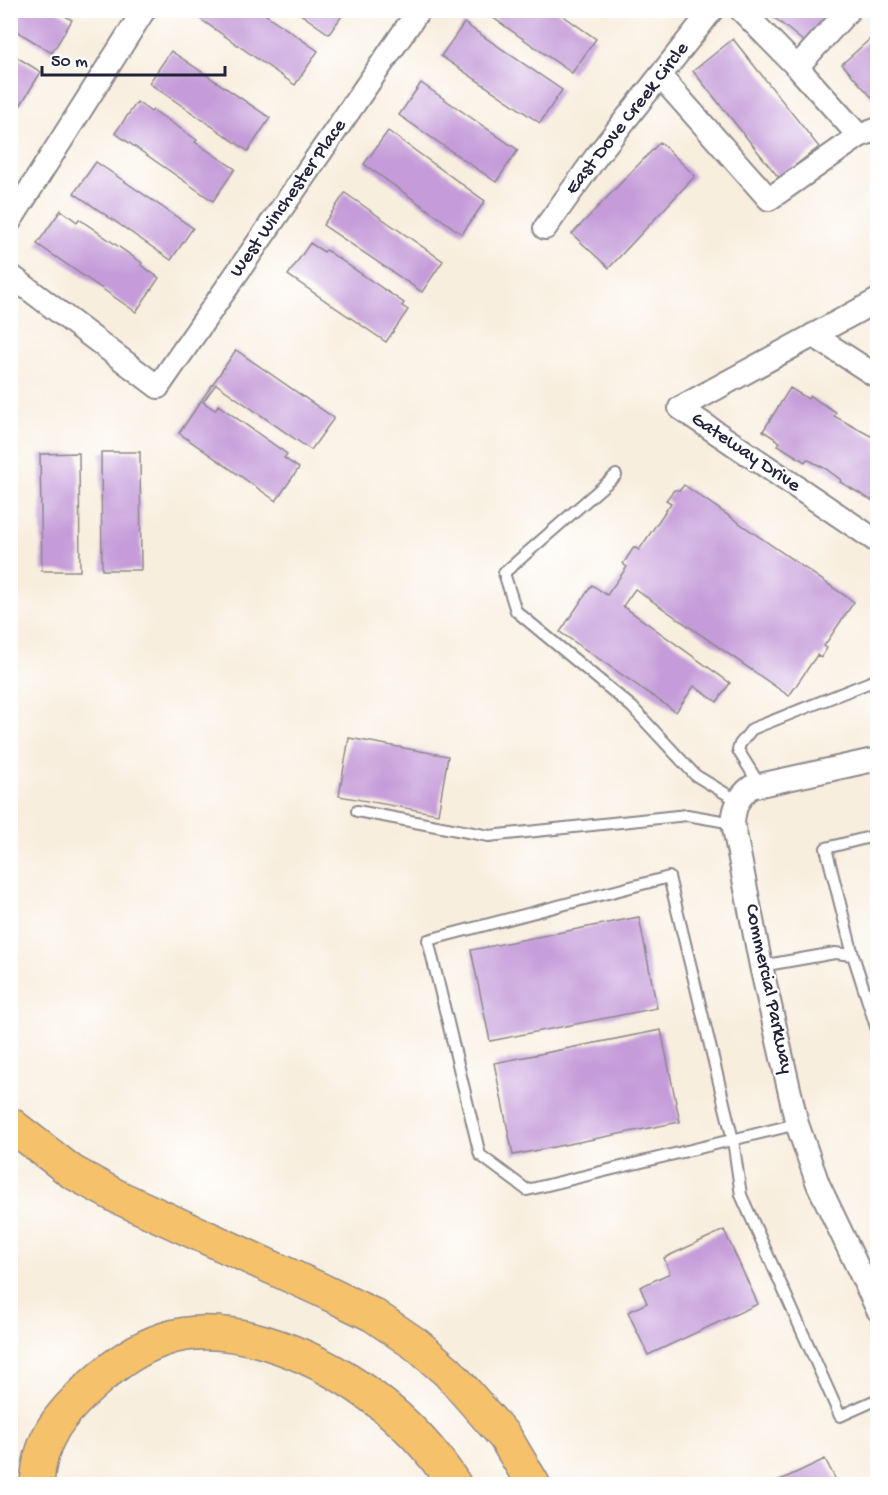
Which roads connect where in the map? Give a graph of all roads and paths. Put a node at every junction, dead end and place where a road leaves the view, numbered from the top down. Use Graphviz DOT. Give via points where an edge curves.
graph roads {
  1 [pos="144,10"];
  2 [pos="419,10"];
  3 [pos="712,10"];
  4 [pos="741,10"];
  5 [pos="849,10"];
  6 [pos="797,67"];
  7 [pos="660,76"];
  8 [pos="868,133"];
  9 [pos="10,221"];
  10 [pos="545,228"];
  11 [pos="10,275"];
  12 [pos="878,300"];
  13 [pos="813,335"];
  14 [pos="878,377"];
  15 [pos="616,475"];
  16 [pos="878,542"];
  17 [pos="878,679"];
  18 [pos="878,759"];
  19 [pos="759,784"];
  20 [pos="357,811"];
  21 [pos="736,812"];
  22 [pos="878,835"];
  23 [pos="853,955"];
  24 [pos="762,966"];
  25 [pos="878,1033"];
  26 [pos="10,1124"];
  27 [pos="797,1124"];
  28 [pos="733,1140"];
  29 [pos="878,1310"];
  30 [pos="878,1399"];
  31 [pos="37,1485"];
  32 [pos="454,1485"];
  33 [pos="533,1485"];
  1 -- 9 [label="street"];
  2 -- 11 [label="street, West Winchester Place" via="158,387"];
  3 -- 7 [label="street, East Dove Creek Circle"];
  4 -- 6 [label="street"];
  5 -- 6 [label="street"];
  6 -- 8 [label="street"];
  7 -- 8 [label="street" via="769,199"];
  7 -- 10 [label="street, East Dove Creek Circle"];
  12 -- 13 [label="street, Gateway Drive"];
  13 -- 14 [label="street"];
  13 -- 16 [label="street, Gateway Drive" via="680,408"];
  15 -- 21 [label="lane" via="504,573 516,611 632,707 695,775"];
  17 -- 19 [label="lane" via="752,729 738,750"];
  18 -- 19 [label="street"];
  19 -- 21 [label="street" via="743,793"];
  20 -- 21 [label="lane" via="489,836"];
  21 -- 24 [label="street, Commercial Parkway"];
  22 -- 23 [label="lane" via="826,848"];
  23 -- 24 [label="lane" via="835,953"];
  23 -- 25 [label="lane"];
  24 -- 27 [label="street, Commercial Parkway"];
  26 -- 33 [label="highway" via="72,1172 118,1197 373,1315 417,1345 448,1372 498,1428"];
  27 -- 28 [label="lane"];
  27 -- 29 [label="street, Commercial Parkway" via="818,1184"];
  28 -- 28 [label="lane" via="527,1190 480,1155 428,940 669,876"];
  28 -- 30 [label="lane" via="741,1195 840,1416"];
  31 -- 32 [label="highway" via="38,1466 53,1426 108,1370 138,1349 168,1338 205,1332 241,1336 283,1348 317,1362 365,1391 408,1427"];
}
